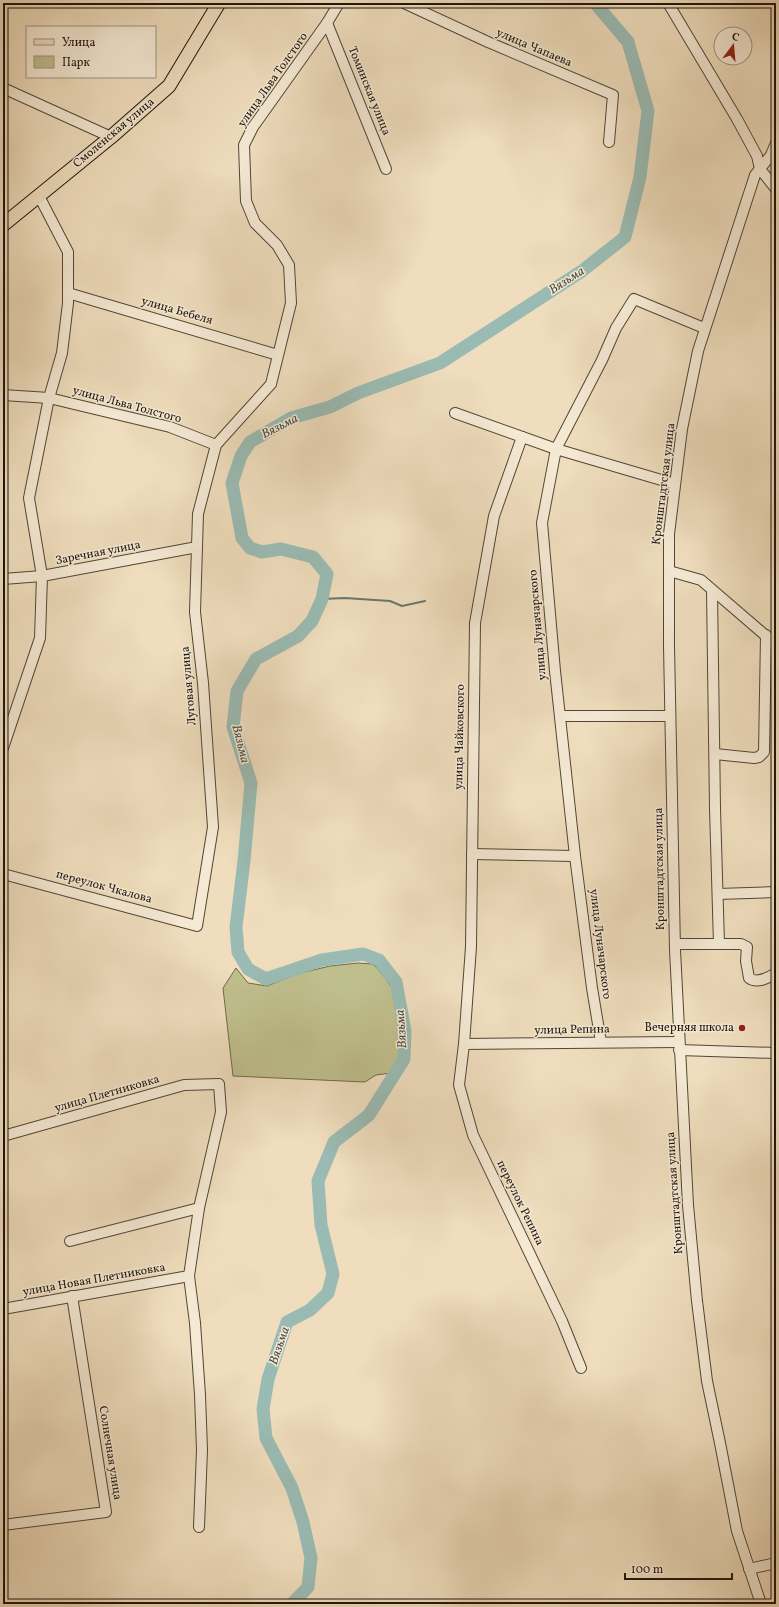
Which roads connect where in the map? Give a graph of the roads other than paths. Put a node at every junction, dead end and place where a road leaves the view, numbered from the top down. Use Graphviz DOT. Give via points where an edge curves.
graph roads {
  1 [pos="219,3"];
  2 [pos="339,3"];
  3 [pos="404,3"];
  4 [pos="668,3"];
  5 [pos="418,6"];
  6 [pos="328,23"];
  7 [pos="3,88"];
  8 [pos="111,137"];
  9 [pos="609,142"];
  10 [pos="776,143"];
  11 [pos="386,169"];
  12 [pos="760,169"];
  13 [pos="776,189"];
  14 [pos="39,196"];
  15 [pos="3,226"];
  16 [pos="68,293"];
  17 [pos="704,328"];
  18 [pos="278,355"];
  19 [pos="3,395"];
  20 [pos="49,398"];
  21 [pos="455,413"];
  22 [pos="522,437"];
  23 [pos="216,445"];
  24 [pos="556,449"];
  25 [pos="675,484"];
  26 [pos="197,547"];
  27 [pos="669,571"];
  28 [pos="42,576"];
  29 [pos="3,579"];
  30 [pos="712,590"];
  31 [pos="766,635"];
  32 [pos="776,642"];
  33 [pos="560,716"];
  34 [pos="670,716"];
  35 [pos="3,748"];
  36 [pos="715,754"];
  37 [pos="472,854"];
  38 [pos="575,856"];
  39 [pos="3,874"];
  40 [pos="776,892"];
  41 [pos="718,894"];
  42 [pos="197,926"];
  43 [pos="675,944"];
  44 [pos="719,944"];
  45 [pos="776,973"];
  46 [pos="601,1042"];
  47 [pos="464,1044"];
  48 [pos="679,1046"];
  49 [pos="776,1053"];
  50 [pos="3,1136"];
  51 [pos="199,1208"];
  52 [pos="70,1241"];
  53 [pos="189,1276"];
  54 [pos="72,1296"];
  55 [pos="3,1309"];
  56 [pos="581,1368"];
  57 [pos="3,1525"];
  58 [pos="199,1527"];
  59 [pos="776,1563"];
  60 [pos="749,1569"];
  61 [pos="761,1604"];
  1 -- 8 [label="main road, Смоленская улица" via="169,86"];
  2 -- 6 [label="street, улица Льва Толстого"];
  3 -- 5 [label="street, улица Чапаева"];
  4 -- 12 [label="street" via="733,112 757,156"];
  5 -- 9 [label="street, улица Чапаева" via="488,42 613,96"];
  6 -- 11 [label="street, Томинская улица"];
  6 -- 18 [label="street, улица Льва Толстого" via="244,145 246,201 255,223 277,245 289,265 291,303"];
  7 -- 8 [label="street"];
  8 -- 14 [label="main road, Смоленская улица"];
  10 -- 12 [label="street, Кронштадтская улица" via="771,155"];
  12 -- 13 [label="street"];
  12 -- 17 [label="street, Кронштадтская улица" via="755,175"];
  14 -- 15 [label="main road, Смоленская улица"];
  14 -- 16 [label="street" via="68,252"];
  16 -- 18 [label="street, улица Бебеля"];
  16 -- 20 [label="street" via="62,353"];
  17 -- 24 [label="street, улица Луначарского" via="634,299 616,328"];
  17 -- 25 [label="street, Кронштадтская улица" via="682,429"];
  18 -- 23 [label="street, улица Льва Толстого" via="271,384"];
  19 -- 20 [label="street, улица Льва Толстого"];
  20 -- 23 [label="street, улица Льва Толстого" via="170,428"];
  20 -- 28 [label="street" via="29,498"];
  21 -- 22 [label="street"];
  22 -- 24 [label="street"];
  22 -- 37 [label="street, улица Чайковского" via="494,516 475,623"];
  23 -- 26 [label="street, Луговая улица" via="198,514"];
  24 -- 25 [label="street"];
  24 -- 33 [label="street, улица Луначарского" via="542,523"];
  25 -- 27 [label="street, Кронштадтская улица" via="669,534"];
  26 -- 28 [label="street, Заречная улица"];
  26 -- 42 [label="street, Луговая улица" via="196,612 213,827"];
  27 -- 30 [label="street" via="701,580"];
  27 -- 34 [label="street, Кронштадтская улица"];
  28 -- 29 [label="street, Заречная улица"];
  28 -- 35 [label="street" via="40,638"];
  30 -- 31 [label="street"];
  30 -- 36 [label="street"];
  31 -- 32 [label="street"];
  31 -- 36 [label="street" via="764,752 759,758"];
  33 -- 34 [label="street"];
  33 -- 38 [label="street, улица Луначарского"];
  34 -- 43 [label="street, Кронштадтская улица"];
  36 -- 41 [label="street"];
  37 -- 38 [label="street"];
  37 -- 47 [label="street, улица Чайковского"];
  38 -- 46 [label="street, улица Луначарского"];
  39 -- 42 [label="street, переулок Чкалова"];
  40 -- 41 [label="street"];
  41 -- 44 [label="street"];
  43 -- 44 [label="street"];
  43 -- 48 [label="street, Кронштадтская улица"];
  44 -- 45 [label="street" via="741,944 747,947 748,974 752,980 766,979"];
  46 -- 47 [label="street, улица Репина"];
  46 -- 48 [label="street, улица Репина"];
  47 -- 56 [label="street, переулок Репина" via="459,1085 473,1135 562,1321"];
  48 -- 49 [label="street, улица Репина"];
  48 -- 60 [label="street, Кронштадтская улица" via="688,1205 707,1381 736,1531"];
  50 -- 51 [label="street, улица Плетниковка" via="184,1085 220,1084 221,1112"];
  51 -- 52 [label="street"];
  51 -- 53 [label="street"];
  53 -- 54 [label="street, улица Новая Плетниковка"];
  53 -- 58 [label="street" via="200,1395 202,1450"];
  54 -- 55 [label="street, улица Новая Плетниковка"];
  54 -- 57 [label="street, Солнечная улица" via="106,1512"];
  59 -- 60 [label="street"];
  60 -- 61 [label="street, Кронштадтская улица"];
}
